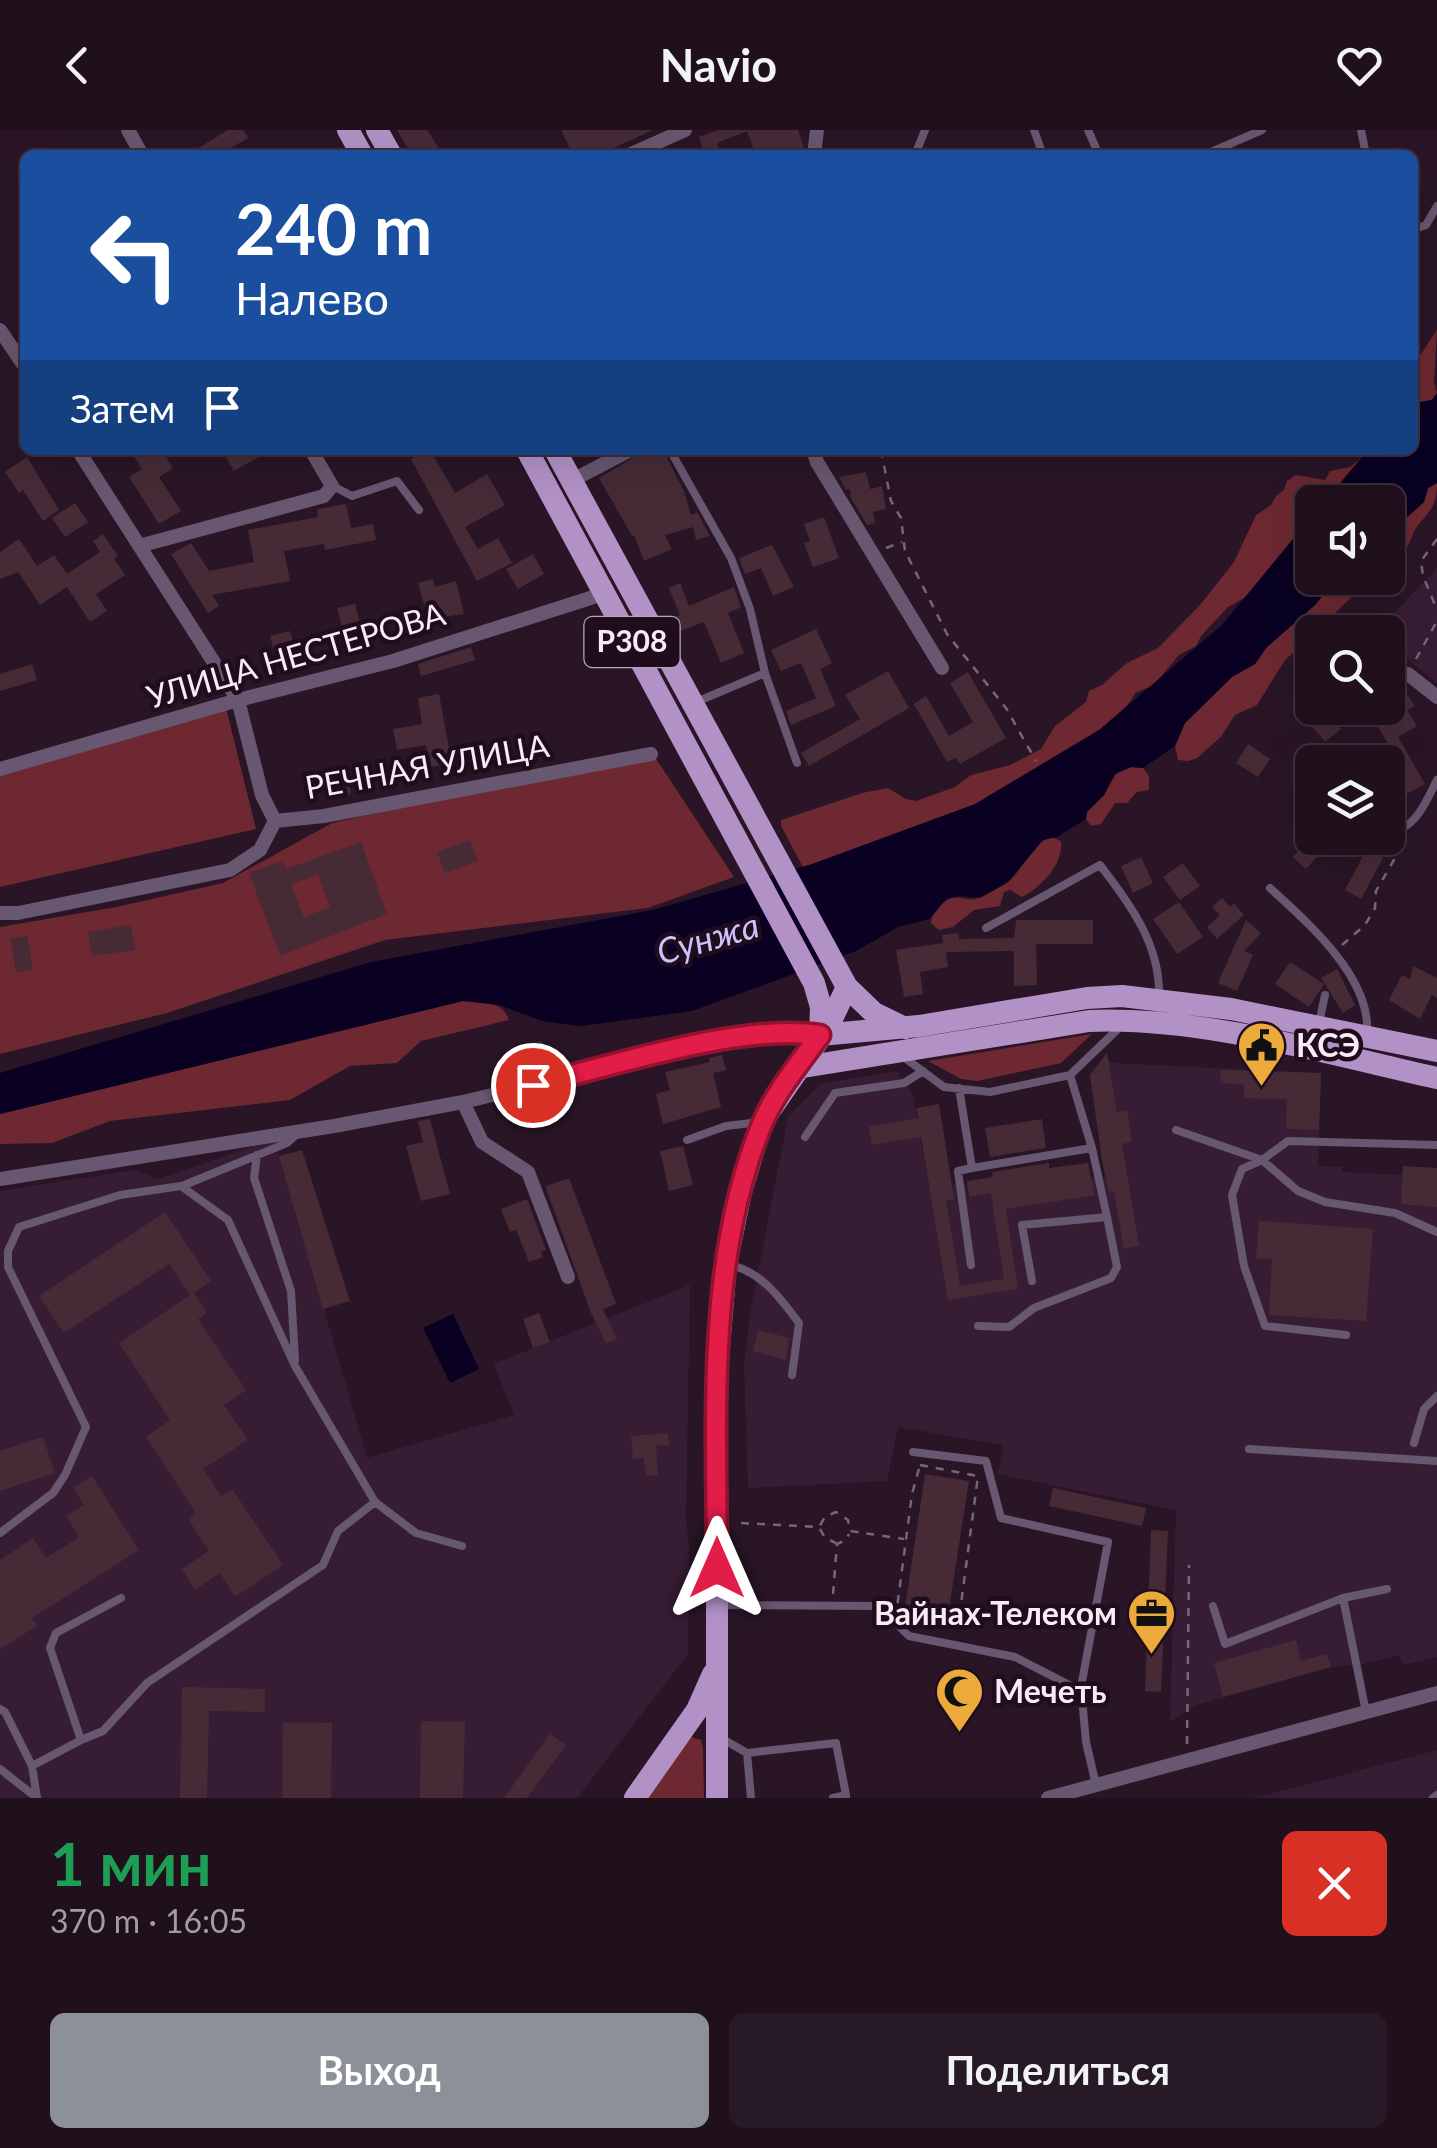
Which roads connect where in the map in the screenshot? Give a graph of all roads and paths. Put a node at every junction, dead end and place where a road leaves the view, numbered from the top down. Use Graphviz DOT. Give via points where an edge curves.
graph roads {
  1 [pos="685,130"];
  2 [pos="1262,130"];
  3 [pos="640,150"];
  4 [pos="1216,150"];
  5 [pos="1437,206"];
  6 [pos="1418,228"];
  7 [pos="0,330"];
  8 [pos="20,360"];
  9 [pos="81,455"];
  10 [pos="314,455"];
  11 [pos="530,455"];
  12 [pos="558,455"];
  13 [pos="620,455"];
  14 [pos="673,455"];
  15 [pos="815,455"];
  16 [pos="882,455"];
  17 [pos="571,480"];
  18 [pos="332,486"];
  19 [pos="419,510"];
  20 [pos="1437,539"];
  21 [pos="904,541"];
  22 [pos="139,546"];
  23 [pos="872,553"];
  24 [pos="606,593"];
  25 [pos="1437,610"];
  26 [pos="1437,621"];
  27 [pos="942,668"];
  28 [pos="765,673"];
  29 [pos="1408,674"];
  30 [pos="1437,696"];
  31 [pos="238,700"];
  32 [pos="692,704"];
  33 [pos="650,754"];
  34 [pos="1036,762"];
  35 [pos="797,763"];
  36 [pos="0,769"];
  37 [pos="1437,780"];
  38 [pos="1416,820"];
  39 [pos="275,821"];
  40 [pos="1405,828"];
  41 [pos="1270,888"];
  42 [pos="0,913"];
  43 [pos="986,928"];
  44 [pos="1334,952"];
  45 [pos="842,978"];
  46 [pos="1325,995"];
  47 [pos="1159,998"];
  48 [pos="1128,1019"];
  49 [pos="1318,1027"];
  50 [pos="905,1028"];
  51 [pos="820,1035"];
  52 [pos="1367,1038"];
  53 [pos="1437,1052"];
  54 [pos="888,1054"];
  55 [pos="797,1068"];
  56 [pos="922,1071"];
  57 [pos="1070,1075"];
  58 [pos="1437,1078"];
  59 [pos="958,1088"];
  60 [pos="463,1102"];
  61 [pos="762,1122"];
  62 [pos="1176,1130"];
  63 [pos="300,1132"];
  64 [pos="805,1138"];
  65 [pos="687,1140"];
  66 [pos="1437,1145"];
  67 [pos="1092,1148"];
  68 [pos="257,1156"];
  69 [pos="1262,1160"];
  70 [pos="972,1168"];
  71 [pos="0,1180"];
  72 [pos="182,1186"];
  73 [pos="1107,1217"];
  74 [pos="1437,1232"];
  75 [pos="726,1264"];
  76 [pos="971,1264"];
  77 [pos="568,1277"];
  78 [pos="1032,1282"];
  79 [pos="978,1326"];
  80 [pos="1346,1335"];
  81 [pos="295,1366"];
  82 [pos="792,1375"];
  83 [pos="1437,1396"];
  84 [pos="1414,1443"];
  85 [pos="1249,1449"];
  86 [pos="913,1452"];
  87 [pos="1437,1461"];
  88 [pos="375,1502"];
  89 [pos="741,1523"];
  90 [pos="819,1527"];
  91 [pos="850,1531"];
  92 [pos="0,1534"];
  93 [pos="906,1540"];
  94 [pos="837,1544"];
  95 [pos="462,1546"];
  96 [pos="1190,1565"];
  97 [pos="1387,1589"];
  98 [pos="121,1598"];
  99 [pos="1342,1598"];
  100 [pos="718,1606"];
  101 [pos="832,1606"];
  102 [pos="1213,1606"];
  103 [pos="716,1666"];
  104 [pos="1081,1691"];
  105 [pos="1437,1692"];
  106 [pos="0,1709"];
  107 [pos="1366,1712"];
  108 [pos="717,1736"];
  109 [pos="81,1740"];
  110 [pos="747,1753"];
  111 [pos="1187,1760"];
  112 [pos="32,1766"];
  113 [pos="0,1769"];
  114 [pos="1096,1785"];
  115 [pos="846,1797"];
  116 [pos="37,1798"];
  117 [pos="635,1798"];
  118 [pos="717,1798"];
  119 [pos="752,1798"];
  120 [pos="833,1798"];
  121 [pos="1048,1798"];
  1 -- 3 [label="street"];
  2 -- 4 [label="lane"];
  5 -- 6 [label="lane"];
  7 -- 8 [label="street"];
  9 -- 22 [label="street"];
  10 -- 18 [label="street"];
  11 -- 24 [label="main road, P308"];
  12 -- 17 [label="main road, P308"];
  13 -- 17 [label="street"];
  14 -- 28 [label="lane" via="731,558"];
  15 -- 23 [label="street"];
  16 -- 21 [label="path"];
  17 -- 32 [label="main road, P308"];
  18 -- 19 [label="lane" via="352,496 398,481"];
  18 -- 22 [label="street" via="324,496"];
  20 -- 25 [label="path" via="1421,561"];
  21 -- 23 [label="path"];
  21 -- 34 [label="path" via="947,634 1006,708"];
  22 -- 31 [label="street"];
  23 -- 27 [label="street"];
  24 -- 31 [label="street, УЛИЦА НЕСТЕРОВА" via="393,661"];
  24 -- 51 [label="main road, P308" via="814,984"];
  26 -- 29 [label="path"];
  28 -- 32 [label="lane"];
  28 -- 35 [label="lane"];
  29 -- 30 [label="street"];
  31 -- 36 [label="street, УЛИЦА НЕСТЕРОВА"];
  31 -- 39 [label="street"];
  32 -- 45 [label="main road, P308"];
  33 -- 39 [label="street, РЕЧНАЯ УЛИЦА"];
  37 -- 38 [label="lane"];
  38 -- 40 [label="lane"];
  38 -- 44 [label="path" via="1365,925"];
  39 -- 42 [label="street, РЕЧНАЯ УЛИЦА" via="260,850 230,870"];
  41 -- 44 [label="lane"];
  43 -- 47 [label="lane" via="1100,865 1144,926 1160,975"];
  44 -- 52 [label="lane" via="1368,1018"];
  45 -- 50 [label="main road" via="874,1013"];
  45 -- 51 [label="main road" via="837,1012"];
  46 -- 49 [label="lane"];
  47 -- 49 [label="main road"];
  47 -- 50 [label="main road" via="1087,998"];
  48 -- 54 [label="main road"];
  48 -- 57 [label="lane"];
  48 -- 58 [label="main road"];
  49 -- 52 [label="main road"];
  50 -- 51 [label="main road"];
  51 -- 54 [label="main road"];
  51 -- 55 [label="main road"];
  51 -- 60 [label="street" via="709,1043"];
  52 -- 53 [label="main road"];
  54 -- 55 [label="main road"];
  54 -- 56 [label="lane"];
  55 -- 61 [label="main road"];
  56 -- 59 [label="lane" via="944,1087"];
  56 -- 64 [label="lane" via="904,1083 834,1094"];
  57 -- 59 [label="lane" via="990,1092"];
  57 -- 67 [label="lane"];
  59 -- 70 [label="lane"];
  60 -- 63 [label="street"];
  60 -- 77 [label="street" via="482,1142 528,1172"];
  61 -- 65 [label="lane"];
  61 -- 75 [label="main road"];
  62 -- 69 [label="lane"];
  63 -- 68 [label="lane"];
  63 -- 71 [label="street"];
  66 -- 69 [label="lane" via="1288,1141"];
  67 -- 70 [label="lane"];
  67 -- 73 [label="lane"];
  68 -- 72 [label="lane"];
  68 -- 81 [label="lane" via="254,1178 291,1292"];
  69 -- 74 [label="lane" via="1298,1191 1395,1213"];
  69 -- 80 [label="lane" via="1242,1169 1232,1196 1244,1266 1265,1326"];
  70 -- 76 [label="lane" via="958,1171"];
  72 -- 81 [label="lane" via="228,1220"];
  72 -- 92 [label="lane" via="120,1195 19,1227 8,1266 86,1427 53,1493"];
  73 -- 78 [label="lane" via="1022,1226"];
  73 -- 79 [label="lane" via="1117,1267 1111,1278 1034,1308 1010,1327"];
  75 -- 82 [label="lane" via="750,1270 799,1324"];
  75 -- 100 [label="main road" via="716,1371"];
  81 -- 88 [label="lane"];
  83 -- 84 [label="lane" via="1424,1409"];
  85 -- 87 [label="lane"];
  86 -- 104 [label="lane" via="986,1461 1001,1518 1108,1542"];
  88 -- 95 [label="lane" via="416,1533"];
  88 -- 109 [label="lane" via="338,1530 323,1564 147,1683 103,1730"];
  89 -- 90 [label="path"];
  90 -- 91 [label="path" via="836,1512"];
  90 -- 94 [label="path"];
  91 -- 93 [label="path"];
  91 -- 94 [label="path"];
  93 -- 93 [label="path" via="897,1608 959,1620 978,1476 920,1465"];
  94 -- 101 [label="path"];
  96 -- 111 [label="path"];
  97 -- 99 [label="lane"];
  98 -- 109 [label="lane" via="56,1633 50,1648"];
  99 -- 102 [label="lane" via="1225,1644"];
  99 -- 107 [label="lane"];
  100 -- 101 [label="lane"];
  100 -- 103 [label="main road"];
  101 -- 104 [label="lane" via="878,1606 910,1636 1015,1657"];
  103 -- 108 [label="main road"];
  103 -- 117 [label="main road" via="697,1710"];
  104 -- 114 [label="lane"];
  105 -- 107 [label="street"];
  106 -- 112 [label="lane"];
  107 -- 111 [label="street"];
  108 -- 110 [label="lane"];
  108 -- 118 [label="main road"];
  109 -- 112 [label="lane"];
  110 -- 115 [label="lane" via="836,1743"];
  110 -- 119 [label="lane"];
  111 -- 114 [label="street"];
  112 -- 116 [label="lane"];
  113 -- 116 [label="lane"];
  114 -- 121 [label="street"];
  115 -- 120 [label="lane"];
}
